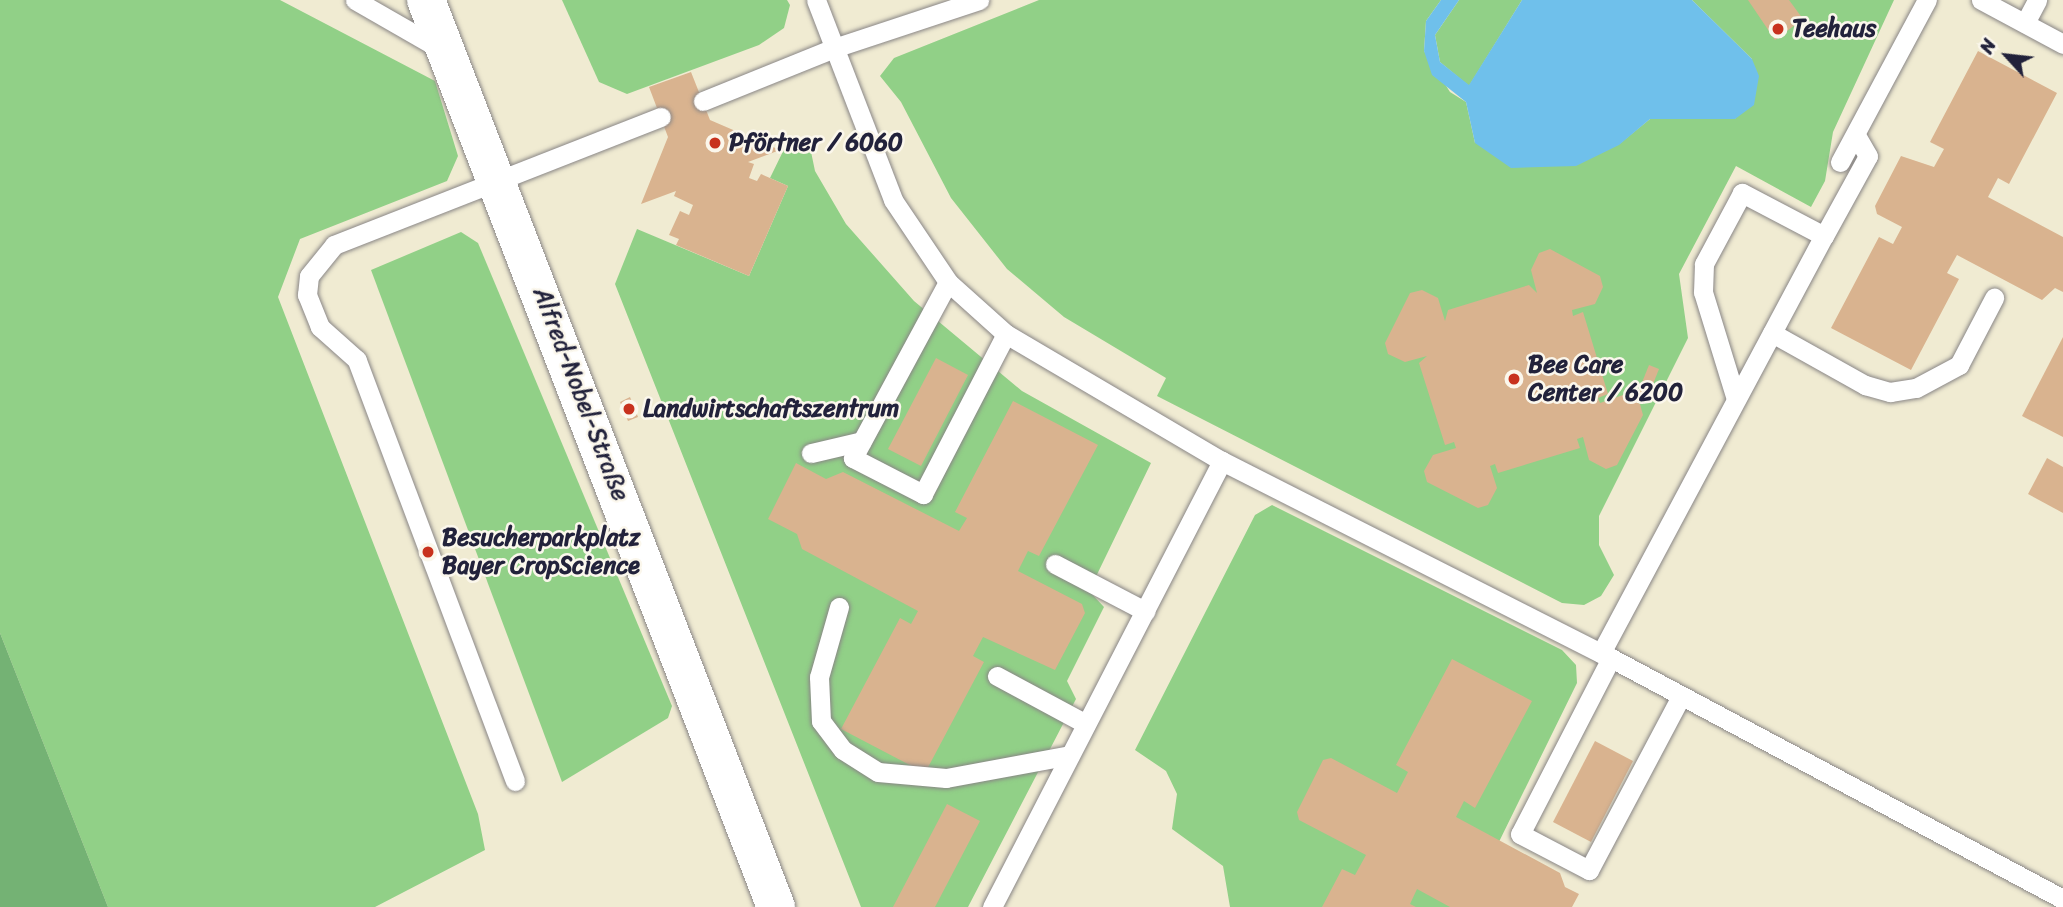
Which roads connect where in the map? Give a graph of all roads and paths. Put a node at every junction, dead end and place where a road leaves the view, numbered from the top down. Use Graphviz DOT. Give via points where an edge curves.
graph roads {
  1 [pos="355,0"];
  2 [pos="426,0"];
  3 [pos="816,0"];
  4 [pos="979,0"];
  5 [pos="1927,0"];
  6 [pos="1980,0"];
  7 [pos="2037,0"];
  8 [pos="2025,23"];
  9 [pos="2063,44"];
  10 [pos="834,48"];
  11 [pos="449,54"];
  12 [pos="703,101"];
  13 [pos="660,117"];
  14 [pos="1856,135"];
  15 [pos="1840,162"];
  16 [pos="501,180"];
  17 [pos="1824,236"];
  18 [pos="948,282"];
  19 [pos="1994,298"];
  20 [pos="1772,333"];
  21 [pos="1006,334"];
  22 [pos="1736,399"];
  23 [pos="862,441"];
  24 [pos="811,453"];
  25 [pos="1222,461"];
  26 [pos="1055,564"];
  27 [pos="839,607"];
  28 [pos="1144,611"];
  29 [pos="1606,656"];
  30 [pos="997,676"];
  31 [pos="1681,696"];
  32 [pos="1086,724"];
  33 [pos="1070,755"];
  34 [pos="515,781"];
  35 [pos="2063,900"];
  36 [pos="776,907"];
  37 [pos="992,907"];
  1 -- 11 [label="lane"];
  2 -- 11 [label="street, Alfred-Nobel-Straße"];
  3 -- 10 [label="lane"];
  4 -- 10 [label="lane"];
  5 -- 14 [label="lane"];
  6 -- 8 [label="lane"];
  7 -- 8 [label="lane"];
  8 -- 9 [label="lane"];
  10 -- 12 [label="lane"];
  10 -- 18 [label="lane" via="893,200"];
  11 -- 16 [label="street, Alfred-Nobel-Straße"];
  13 -- 16 [label="lane"];
  14 -- 15 [label="lane"];
  14 -- 17 [label="lane" via="1868,156"];
  16 -- 34 [label="lane" via="334,245 317,258 307,295 320,327 358,360"];
  16 -- 36 [label="street, Alfred-Nobel-Straße"];
  17 -- 20 [label="lane"];
  17 -- 22 [label="lane" via="1742,193 1704,264 1703,292"];
  18 -- 21 [label="lane"];
  18 -- 23 [label="lane"];
  19 -- 20 [label="lane" via="1959,365 1916,388 1890,392 1865,386"];
  20 -- 22 [label="lane"];
  21 -- 23 [label="lane" via="923,494 853,458"];
  21 -- 25 [label="lane"];
  22 -- 29 [label="lane"];
  23 -- 24 [label="lane"];
  25 -- 28 [label="lane"];
  25 -- 29 [label="lane"];
  26 -- 28 [label="lane"];
  27 -- 33 [label="lane" via="819,677 821,721 843,750 877,772 946,778"];
  28 -- 32 [label="lane"];
  29 -- 31 [label="lane"];
  29 -- 31 [label="lane" via="1520,834 1531,841 1589,870"];
  30 -- 32 [label="lane"];
  31 -- 35 [label="lane"];
  32 -- 33 [label="lane"];
  33 -- 37 [label="lane"];
}
